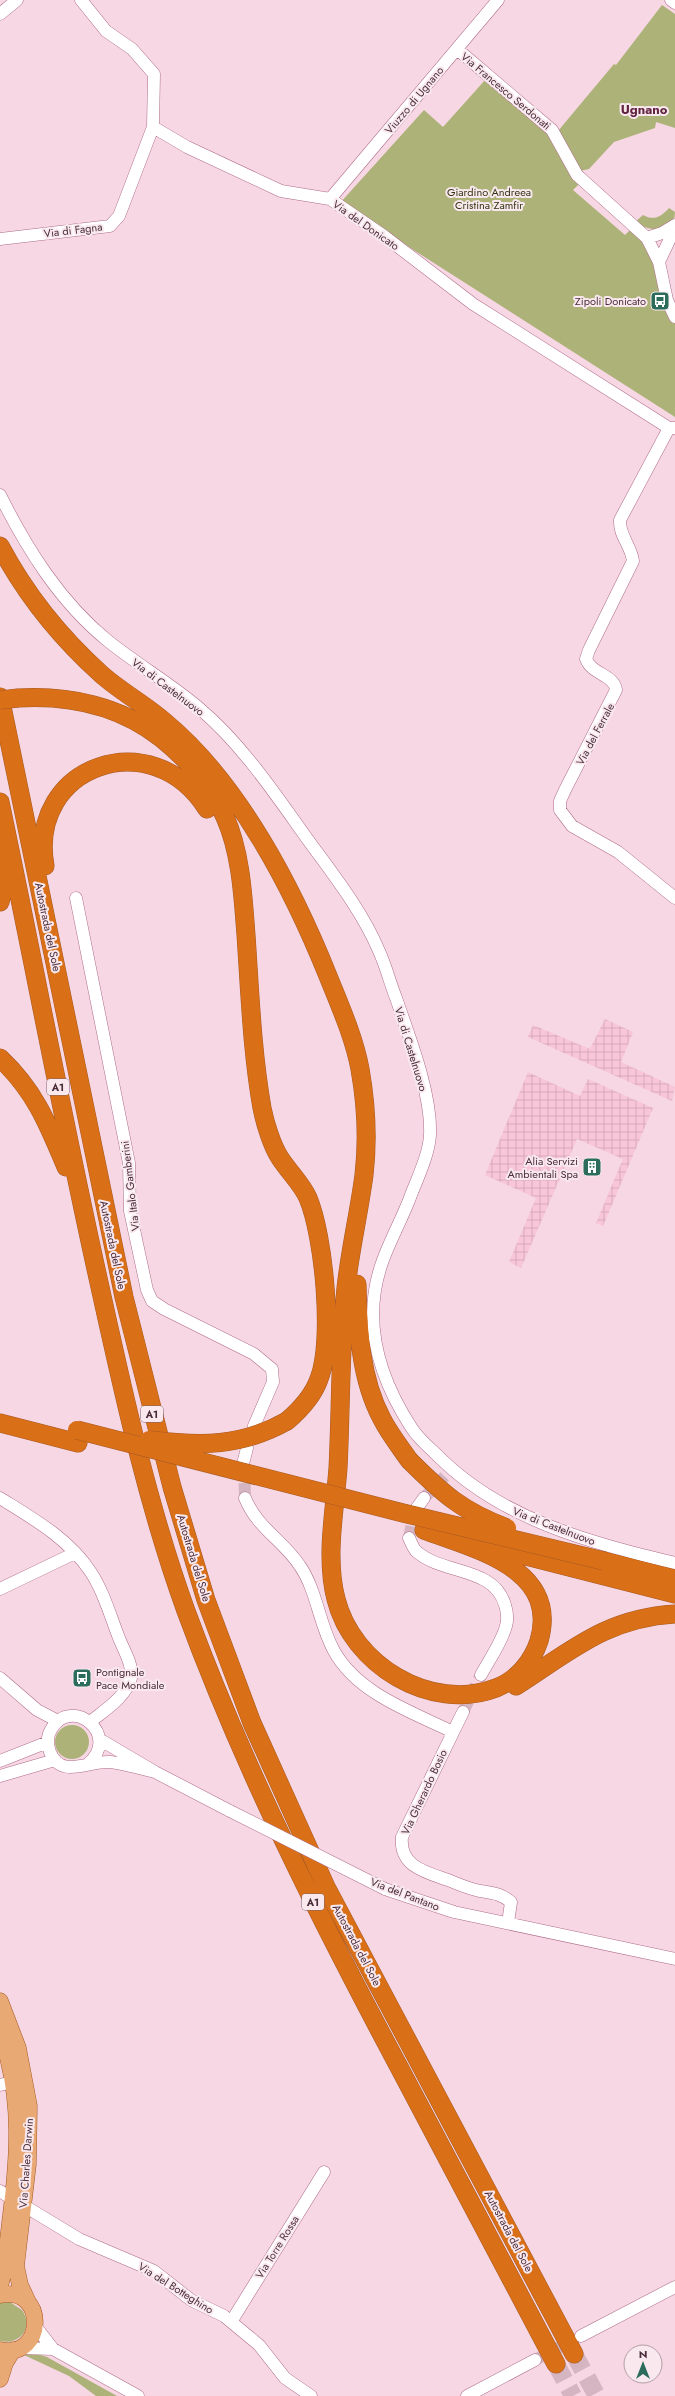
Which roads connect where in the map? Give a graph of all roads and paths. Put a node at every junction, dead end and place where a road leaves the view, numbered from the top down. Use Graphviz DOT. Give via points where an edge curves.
graph roads {
  1 [pos="17,0"];
  2 [pos="81,0"];
  3 [pos="498,0"];
  4 [pos="671,0"];
  5 [pos="675,3"];
  6 [pos="0,14"];
  7 [pos="457,49"];
  8 [pos="153,127"];
  9 [pos="330,199"];
  10 [pos="675,227"];
  11 [pos="647,238"];
  12 [pos="0,239"];
  13 [pos="659,262"];
  14 [pos="675,317"];
  15 [pos="672,428"];
  16 [pos="0,495"];
  17 [pos="0,546"];
  18 [pos="0,693"];
  19 [pos="18,694"];
  20 [pos="0,697"];
  21 [pos="0,700"];
  22 [pos="185,742"];
  23 [pos="0,802"];
  24 [pos="0,847"];
  25 [pos="242,890"];
  26 [pos="76,898"];
  27 [pos="675,898"];
  28 [pos="0,902"];
  29 [pos="44,909"];
  30 [pos="0,1058"];
  31 [pos="82,1204"];
  32 [pos="356,1219"];
  33 [pos="319,1236"];
  34 [pos="0,1411"];
  35 [pos="0,1423"];
  36 [pos="254,1426"];
  37 [pos="78,1437"];
  38 [pos="0,1498"];
  39 [pos="245,1498"];
  40 [pos="424,1498"];
  41 [pos="416,1509"];
  42 [pos="416,1534"];
  43 [pos="75,1553"];
  44 [pos="604,1561"];
  45 [pos="675,1563"];
  46 [pos="675,1579"];
  47 [pos="0,1589"];
  48 [pos="675,1594"];
  49 [pos="675,1614"];
  50 [pos="481,1675"];
  51 [pos="0,1678"];
  52 [pos="463,1712"];
  53 [pos="58,1721"];
  54 [pos="90,1722"];
  55 [pos="453,1732"];
  56 [pos="99,1739"];
  57 [pos="48,1742"];
  58 [pos="55,1760"];
  59 [pos="0,1761"];
  60 [pos="88,1764"];
  61 [pos="155,1772"];
  62 [pos="0,1776"];
  63 [pos="508,1923"];
  64 [pos="675,1959"];
  65 [pos="0,2001"];
  66 [pos="0,2031"];
  67 [pos="7,2083"];
  68 [pos="324,2172"];
  69 [pos="12,2198"];
  70 [pos="0,2286"];
  71 [pos="675,2287"];
  72 [pos="0,2295"];
  73 [pos="28,2302"];
  74 [pos="231,2322"];
  75 [pos="36,2327"];
  76 [pos="581,2336"];
  77 [pos="53,2349"];
  78 [pos="11,2350"];
  79 [pos="574,2354"];
  80 [pos="535,2360"];
  81 [pos="556,2364"];
  82 [pos="0,2379"];
  83 [pos="138,2396"];
  84 [pos="311,2396"];
  85 [pos="467,2396"];
  1 -- 6 [label="street"];
  2 -- 8 [label="street" via="106,31 132,49 154,74"];
  3 -- 7 [label="street, Viuzzo di Ugnano"];
  4 -- 5 [label="street"];
  7 -- 9 [label="street, Viuzzo di Ugnano"];
  7 -- 11 [label="street, Via Francesco Serdonati" via="552,130 577,175"];
  8 -- 9 [label="street, Via del Donicato" via="188,147 281,191"];
  8 -- 12 [label="street, Via di Fagna" via="119,216 110,226"];
  9 -- 15 [label="street, Via del Donicato" via="384,236 473,304"];
  10 -- 11 [label="street"];
  10 -- 13 [label="street"];
  11 -- 13 [label="street, Via Francesco Serdonati"];
  13 -- 14 [label="street, Via Francesco Serdonati" via="667,300"];
  15 -- 27 [label="street, Via del Ferrale" via="620,520 620,528 624,540 632,551 633,561 586,659 594,670 615,684 616,690 565,790 560,801 560,810 572,826 618,852"];
  16 -- 45 [label="street, Via di Castelnuovo" via="21,539 60,592 84,618 105,639 199,708 242,750 345,891 379,950 417,1059 426,1097 430,1136 402,1219 383,1260 377,1282 373,1323 378,1361 391,1395 414,1432 448,1473 517,1514 613,1548"];
  17 -- 22 [label="highway" via="32,597 66,639 100,673 167,723"];
  18 -- 19 [label="highway"];
  19 -- 21 [label="highway, bridge"];
  19 -- 22 [label="highway" via="42,688 101,698 141,715"];
  19 -- 25 [label="highway" via="60,697 99,706 150,729 168,744 200,777 225,817 238,860"];
  20 -- 29 [label="highway, Autostrada del Sole / A1"];
  22 -- 32 [label="highway" via="237,800 276,866 315,943 340,1006 359,1067 365,1114 364,1172"];
  23 -- 31 [label="highway, Autostrada del Sole / A1"];
  24 -- 28 [label="highway" via="4,871"];
  25 -- 29 [label="highway" via="217,825 198,795 178,776 160,766 125,761 94,769 77,778 55,803 45,828 42,850 50,897"];
  25 -- 33 [label="highway" via="257,1078 263,1112 278,1156 308,1197"];
  26 -- 36 [label="street, Via Italo Gamberini" via="129,1163 130,1211 147,1290 152,1301 164,1309 254,1354 272,1369 273,1382"];
  29 -- 79 [label="highway, Autostrada del Sole / A1" via="142,1374 206,1600 252,1723 326,1887"];
  30 -- 31 [label="highway" via="15,1072 43,1112"];
  31 -- 81 [label="highway, Autostrada del Sole / A1" via="128,1415 150,1498 185,1608 234,1736 288,1852 366,2005"];
  32 -- 42 [label="highway" via="346,1288 332,1538 334,1593 342,1618 359,1646 390,1672 424,1689 463,1694 496,1688 513,1679 525,1667 539,1640 542,1621 534,1591 514,1568 504,1561"];
  32 -- 44 [label="highway, bridge" via="359,1341 368,1383 382,1419 409,1460 441,1492 477,1517"];
  33 -- 37 [label="highway, bridge" via="325,1305 325,1359 312,1395 287,1421 255,1436 202,1445"];
  33 -- 49 [label="highway" via="336,1294 339,1319 327,1570 338,1619 356,1648 368,1661 404,1686 422,1693 441,1697 474,1698 514,1688 597,1634 636,1620"];
  34 -- 37 [label="highway"];
  35 -- 37 [label="highway"];
  37 -- 42 [label="highway"];
  37 -- 44 [label="highway, bridge"];
  38 -- 43 [label="street" via="55,1534"];
  39 -- 55 [label="street" via="251,1513 300,1566 335,1652 358,1680 386,1699"];
  40 -- 41 [label="street"];
  42 -- 48 [label="highway"];
  42 -- 50 [label="street" via="416,1550 426,1558 482,1578 497,1588 503,1598 507,1626"];
  43 -- 47 [label="street"];
  43 -- 54 [label="street" via="98,1586 131,1667 127,1689"];
  44 -- 46 [label="highway"];
  51 -- 53 [label="street" via="37,1710"];
  52 -- 55 [label="street, Via Gherardo Bosio"];
  53 -- 54 [label="street" via="74,1716"];
  53 -- 57 [label="street" via="51,1730"];
  54 -- 56 [label="street"];
  55 -- 63 [label="street, Via Gherardo Bosio" via="402,1837 401,1845 410,1864 419,1870 478,1890 503,1895 510,1902"];
  56 -- 60 [label="street" via="98,1751"];
  56 -- 61 [label="street, Via del Pantano"];
  57 -- 58 [label="street"];
  57 -- 59 [label="street"];
  58 -- 60 [label="street, Via del Pantano" via="70,1767"];
  58 -- 62 [label="street"];
  60 -- 61 [label="street, Via del Pantano" via="109,1762"];
  61 -- 63 [label="street, Via del Pantano, bridge" via="385,1888 454,1912"];
  63 -- 64 [label="street, Via del Pantano"];
  65 -- 69 [label="main road, Via Charles Darwin" via="18,2048 29,2106 29,2144"];
  66 -- 67 [label="main road, Via Charles Darwin"];
  67 -- 69 [label="main road, Via Charles Darwin" via="18,2139"];
  68 -- 74 [label="street, Via Torre Rossa"];
  69 -- 70 [label="main road, Via Charles Darwin" via="5,2266"];
  69 -- 73 [label="main road, Via Charles Darwin" via="16,2266 20,2285"];
  69 -- 74 [label="street, Via del Botteghino" via="79,2239 154,2271 191,2300"];
  71 -- 76 [label="street"];
  72 -- 73 [label="main road" via="13,2294"];
  73 -- 75 [label="main road, Via Charles Darwin" via="34,2313"];
  74 -- 84 [label="street, Via del Botteghino" via="259,2345 285,2378"];
  75 -- 77 [label="street"];
  75 -- 78 [label="main road" via="30,2339"];
  77 -- 78 [label="street"];
  77 -- 83 [label="street"];
  78 -- 82 [label="main road"];
  80 -- 85 [label="street"];
}
